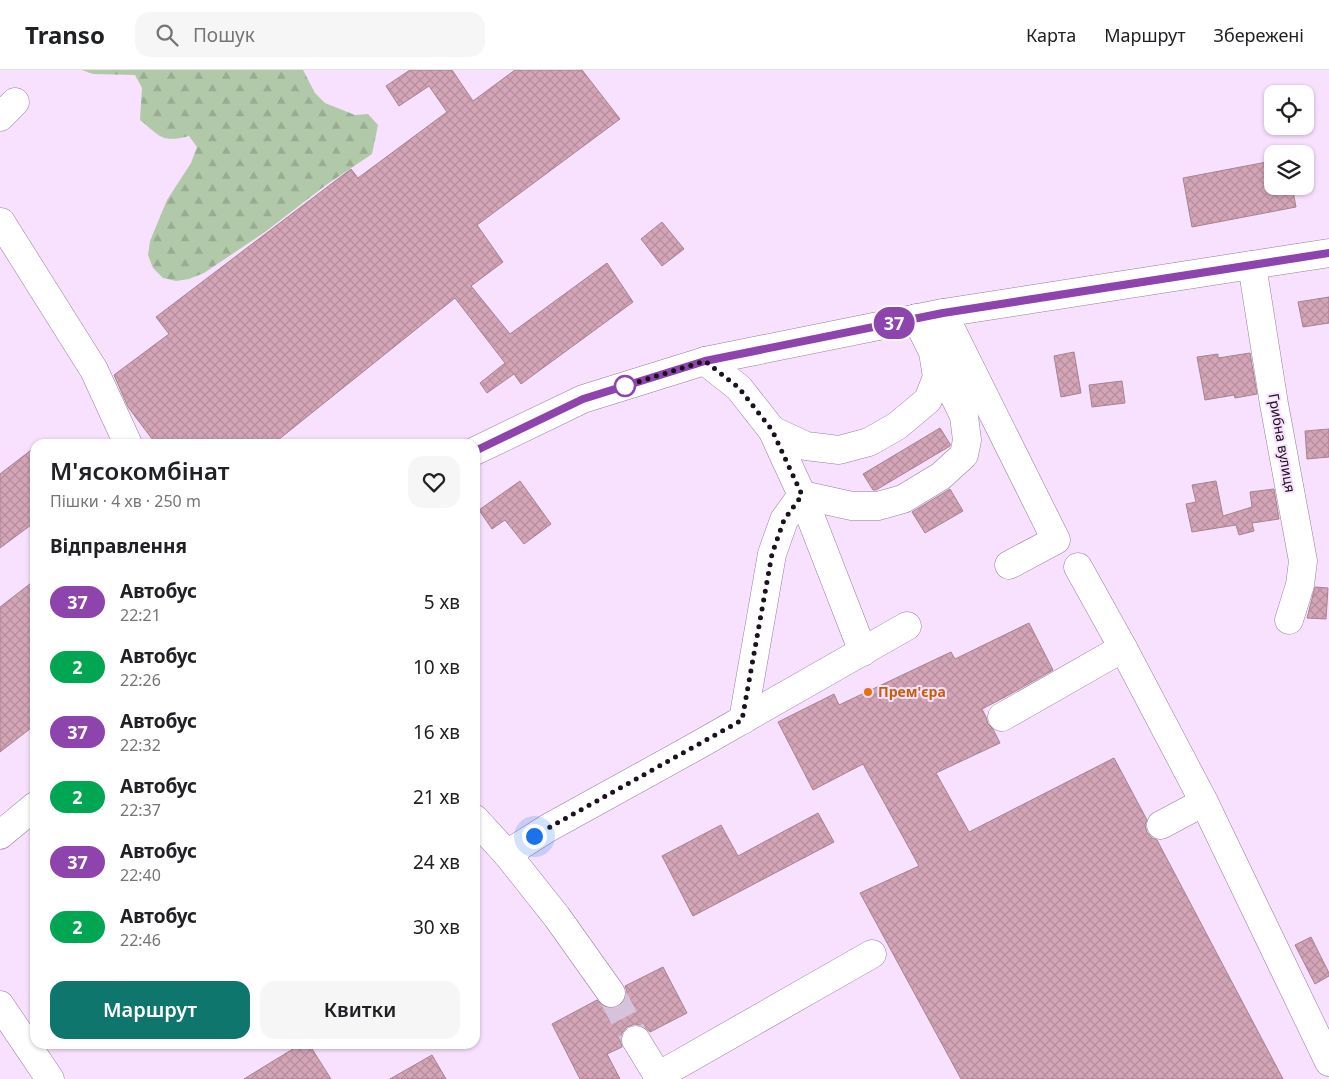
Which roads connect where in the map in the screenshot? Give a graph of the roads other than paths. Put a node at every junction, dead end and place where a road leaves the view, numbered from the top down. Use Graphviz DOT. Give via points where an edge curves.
graph roads {
  1 [pos="0,221"];
  2 [pos="1329,253"];
  3 [pos="1252,265"];
  4 [pos="943,313"];
  5 [pos="916,318"];
  6 [pos="933,352"];
  7 [pos="705,361"];
  8 [pos="772,430"];
  9 [pos="126,439"];
  10 [pos="480,449"];
  11 [pos="802,495"];
  12 [pos="1009,565"];
  13 [pos="1078,567"];
  14 [pos="1289,620"];
  15 [pos="907,626"];
  16 [pos="1123,648"];
  17 [pos="863,652"];
  18 [pos="1002,717"];
  19 [pos="742,720"];
  20 [pos="1204,802"];
  21 [pos="30,810"];
  22 [pos="480,824"];
  23 [pos="1161,825"];
  24 [pos="0,835"];
  25 [pos="507,854"];
  26 [pos="872,954"];
  27 [pos="611,993"];
  28 [pos="0,1005"];
  29 [pos="636,1040"];
  30 [pos="1329,1062"];
  31 [pos="659,1077"];
  32 [pos="50,1079"];
  1 -- 9 [label="main road" via="94,370"];
  2 -- 3 [label="main road"];
  3 -- 4 [label="main road"];
  3 -- 14 [label="main road, Грибна вулиця" via="1303,561 1300,585"];
  4 -- 5 [label="main road"];
  4 -- 12 [label="main road" via="1056,540"];
  5 -- 6 [label="main road"];
  5 -- 7 [label="main road"];
  6 -- 8 [label="main road" via="937,377 928,400 897,426 870,442 839,450 806,446"];
  6 -- 11 [label="main road" via="964,416 967,440 964,455 934,481 903,498 878,506 852,506"];
  7 -- 8 [label="main road" via="739,388"];
  7 -- 10 [label="main road" via="583,399"];
  8 -- 11 [label="main road"];
  11 -- 17 [label="main road"];
  11 -- 19 [label="main road" via="784,520 772,554"];
  13 -- 16 [label="main road"];
  15 -- 17 [label="main road"];
  16 -- 18 [label="main road"];
  16 -- 20 [label="main road"];
  17 -- 19 [label="main road"];
  19 -- 25 [label="main road"];
  20 -- 23 [label="main road"];
  20 -- 30 [label="main road"];
  21 -- 24 [label="main road"];
  22 -- 25 [label="main road"];
  25 -- 27 [label="main road" via="558,917"];
  26 -- 31 [label="main road"];
  28 -- 32 [label="main road"];
  29 -- 31 [label="main road"];
}
